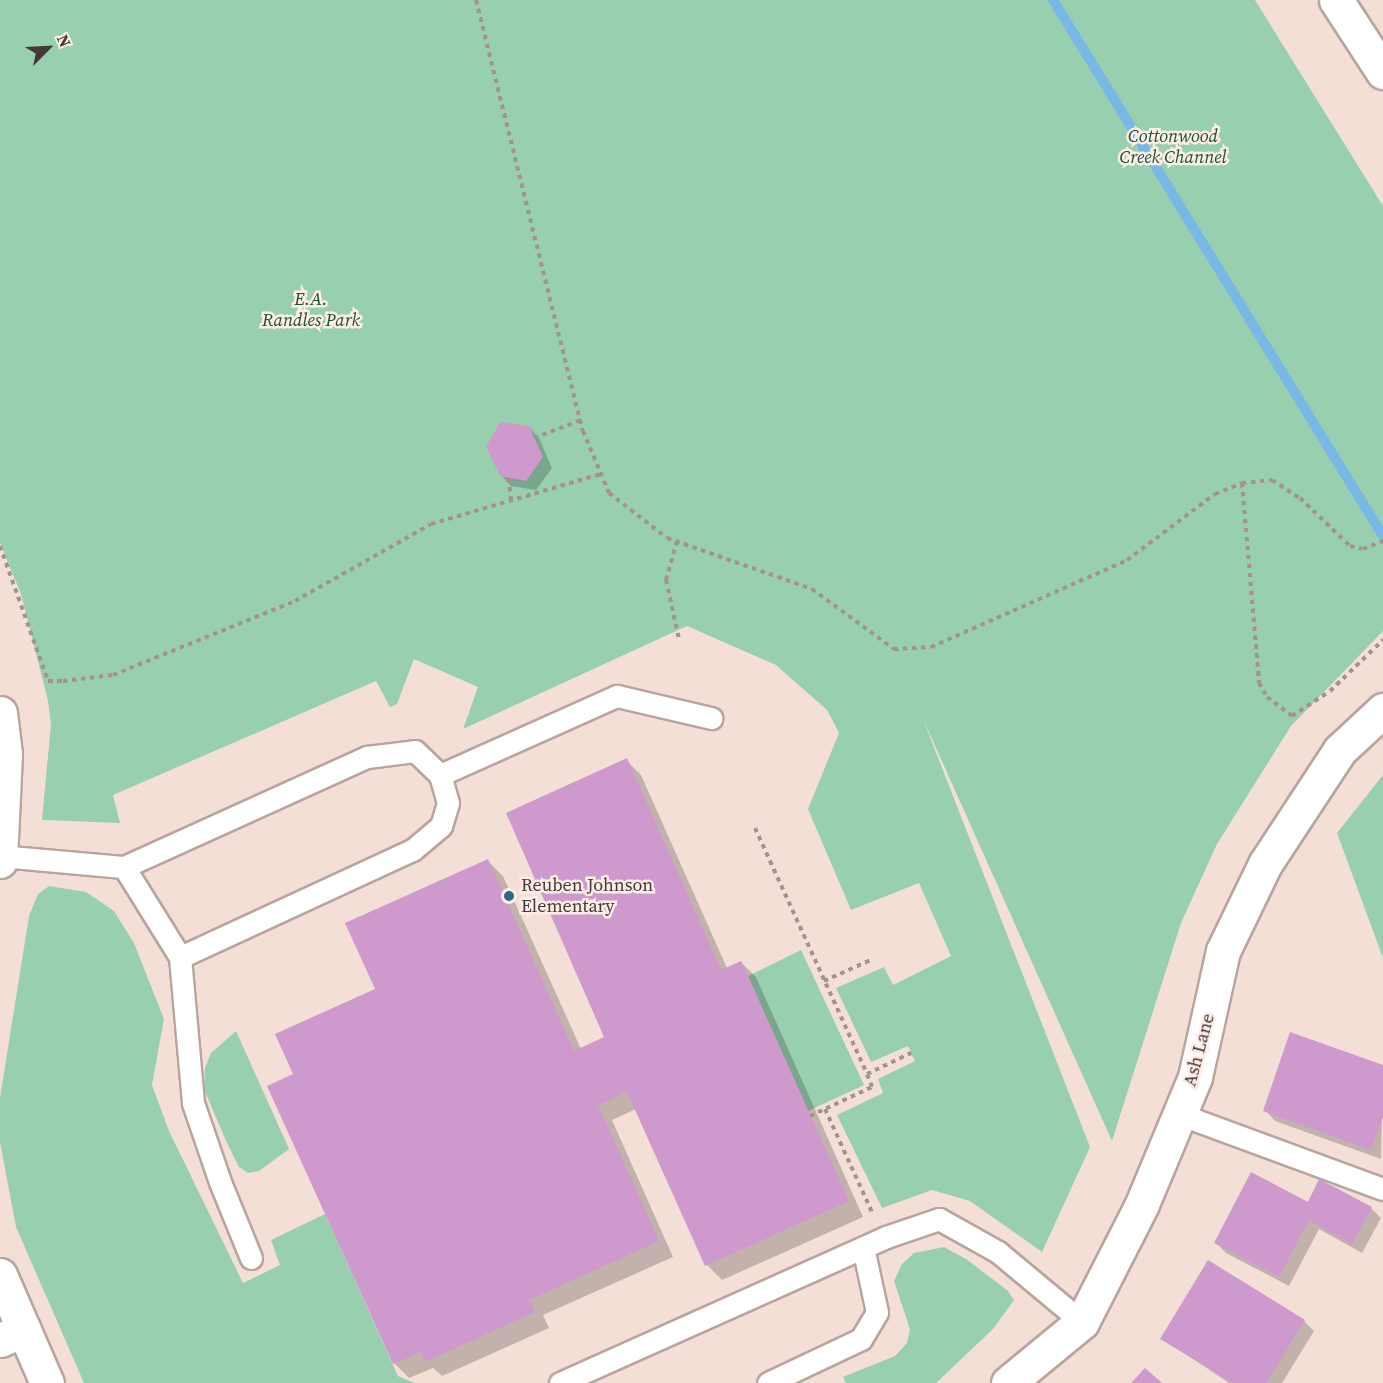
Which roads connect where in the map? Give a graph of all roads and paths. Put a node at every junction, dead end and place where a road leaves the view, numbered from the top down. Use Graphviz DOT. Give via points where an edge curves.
graph roads {
  1 [pos="476,0"];
  2 [pos="1336,0"];
  3 [pos="1383,72"];
  4 [pos="581,420"];
  5 [pos="534,438"];
  6 [pos="601,474"];
  7 [pos="508,478"];
  8 [pos="1242,483"];
  9 [pos="512,503"];
  10 [pos="677,541"];
  11 [pos="1383,541"];
  12 [pos="0,546"];
  13 [pos="679,639"];
  14 [pos="1383,640"];
  15 [pos="1383,710"];
  16 [pos="0,714"];
  17 [pos="711,718"];
  18 [pos="440,775"];
  19 [pos="754,828"];
  20 [pos="0,858"];
  21 [pos="124,867"];
  22 [pos="180,957"];
  23 [pos="873,959"];
  24 [pos="824,981"];
  25 [pos="911,1053"];
  26 [pos="867,1074"];
  27 [pos="825,1109"];
  28 [pos="1179,1114"];
  29 [pos="810,1116"];
  30 [pos="1383,1189"];
  31 [pos="877,1224"];
  32 [pos="863,1247"];
  33 [pos="251,1258"];
  34 [pos="0,1275"];
  35 [pos="1082,1322"];
  36 [pos="12,1335"];
  37 [pos="47,1383"];
  38 [pos="560,1383"];
  39 [pos="768,1383"];
  40 [pos="1008,1383"];
  1 -- 4 [label="path"];
  2 -- 3 [label="street"];
  4 -- 5 [label="path"];
  4 -- 6 [label="path"];
  6 -- 9 [label="path"];
  6 -- 10 [label="path" via="609,493"];
  7 -- 9 [label="path"];
  8 -- 10 [label="path" via="1215,494 1127,560 932,647 894,649 812,589"];
  8 -- 11 [label="path" via="1272,480 1300,498 1350,546 1373,547"];
  8 -- 14 [label="path" via="1259,683 1279,710 1292,716 1330,691"];
  9 -- 12 [label="path" via="431,524 295,601 124,671 63,681 48,681"];
  10 -- 13 [label="path" via="666,580"];
  15 -- 28 [label="street, Ash Lane" via="1340,750 1265,864 1223,951 1195,1077"];
  16 -- 20 [label="street" via="5,754"];
  17 -- 18 [label="lane" via="617,696"];
  18 -- 21 [label="lane" via="414,751 367,757"];
  18 -- 22 [label="lane" via="448,803 441,826 412,850"];
  19 -- 24 [label="path"];
  20 -- 21 [label="lane"];
  21 -- 22 [label="lane"];
  22 -- 33 [label="lane" via="193,1103"];
  23 -- 24 [label="path"];
  24 -- 26 [label="path"];
  25 -- 26 [label="path"];
  26 -- 27 [label="path" via="872,1087"];
  27 -- 29 [label="path"];
  27 -- 31 [label="path"];
  28 -- 30 [label="lane"];
  28 -- 35 [label="street, Ash Lane" via="1142,1204"];
  32 -- 35 [label="lane" via="939,1219 998,1252"];
  32 -- 38 [label="lane"];
  32 -- 39 [label="lane" via="877,1312 861,1339"];
  34 -- 36 [label="street"];
  35 -- 40 [label="street, Ash Lane"];
  36 -- 37 [label="street"];
}
